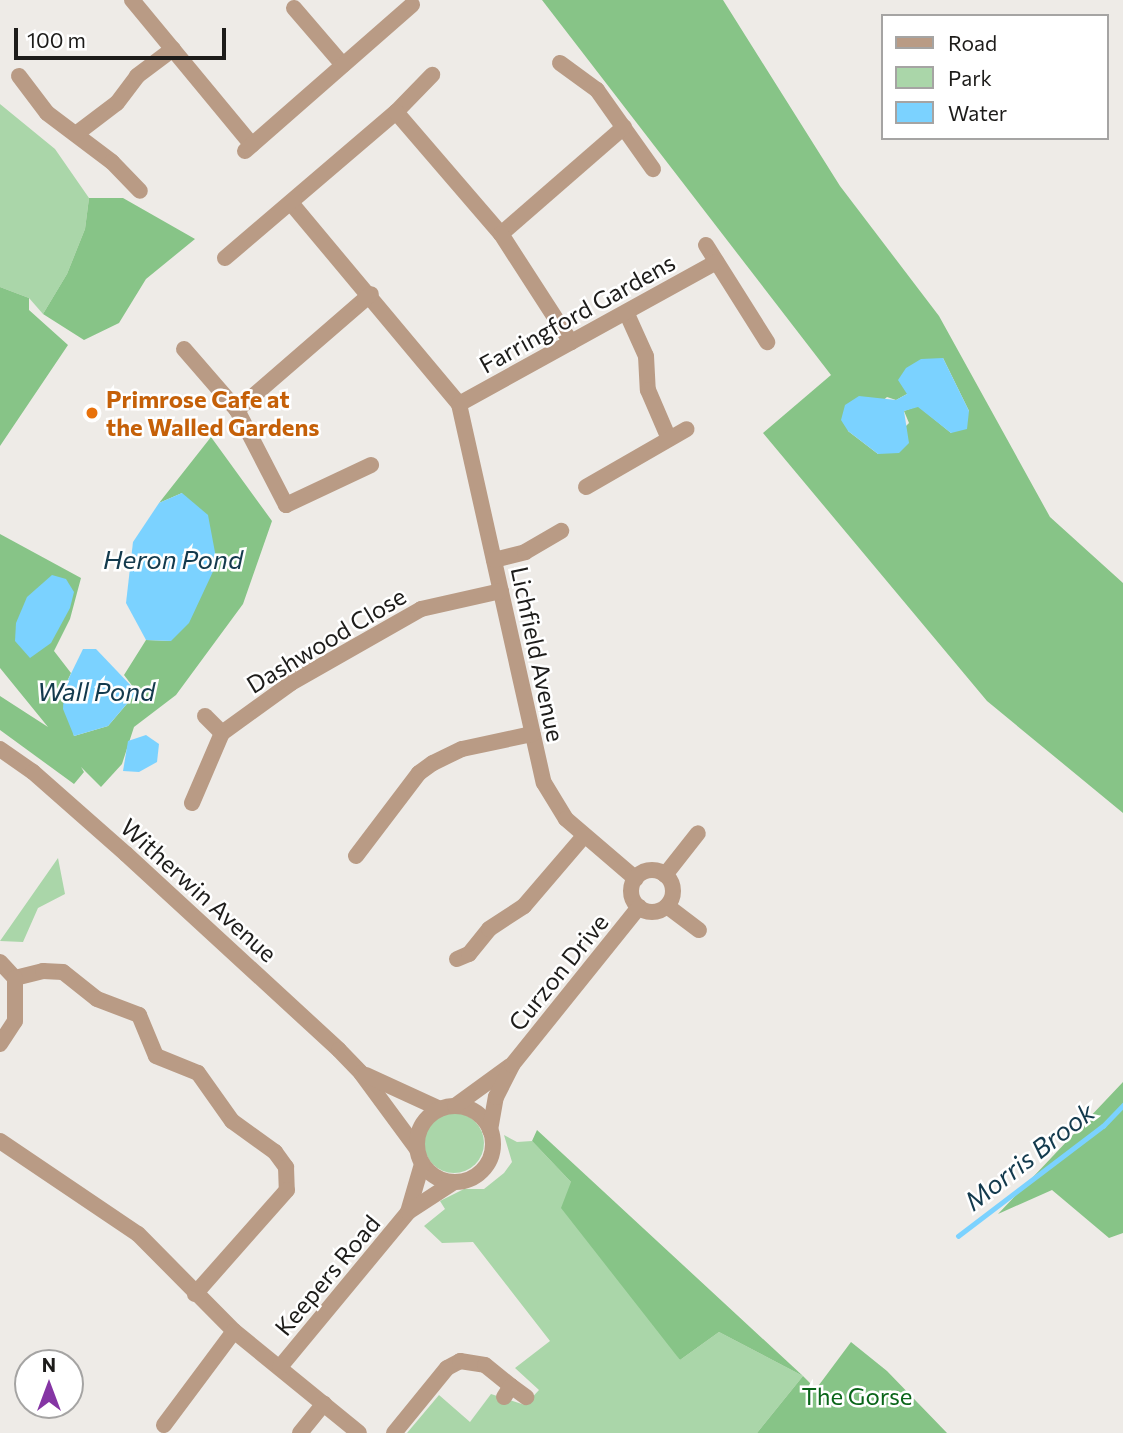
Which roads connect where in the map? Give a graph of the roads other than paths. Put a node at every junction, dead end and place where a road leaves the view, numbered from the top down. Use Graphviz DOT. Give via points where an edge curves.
graph roads {
  1 [pos="132,0"];
  2 [pos="412,5"];
  3 [pos="294,8"];
  4 [pos="173,49"];
  5 [pos="560,63"];
  6 [pos="343,65"];
  7 [pos="19,75"];
  8 [pos="432,75"];
  9 [pos="396,112"];
  10 [pos="624,127"];
  11 [pos="76,134"];
  12 [pos="653,169"];
  13 [pos="140,191"];
  14 [pos="291,202"];
  15 [pos="501,234"];
  16 [pos="706,245"];
  17 [pos="225,258"];
  18 [pos="716,262"];
  19 [pos="371,294"];
  20 [pos="627,314"];
  21 [pos="571,342"];
  22 [pos="767,342"];
  23 [pos="184,349"];
  24 [pos="459,404"];
  25 [pos="237,410"];
  26 [pos="687,429"];
  27 [pos="669,439"];
  28 [pos="371,465"];
  29 [pos="586,487"];
  30 [pos="561,531"];
  31 [pos="494,560"];
  32 [pos="501,591"];
  33 [pos="205,716"];
  34 [pos="222,733"];
  35 [pos="532,734"];
  36 [pos="0,749"];
  37 [pos="192,803"];
  38 [pos="698,833"];
  39 [pos="584,836"];
  40 [pos="354,858"];
  41 [pos="665,875"];
  42 [pos="636,879"];
  43 [pos="667,906"];
  44 [pos="639,907"];
  45 [pos="699,930"];
  46 [pos="454,960"];
  47 [pos="0,962"];
  48 [pos="15,978"];
  49 [pos="0,1044"];
  50 [pos="512,1065"];
  51 [pos="361,1073"];
  52 [pos="447,1107"];
  53 [pos="490,1130"];
  54 [pos="0,1141"];
  55 [pos="419,1157"];
  56 [pos="454,1182"];
  57 [pos="408,1212"];
  58 [pos="195,1294"];
  59 [pos="234,1331"];
  60 [pos="280,1367"];
  61 [pos="526,1397"];
  62 [pos="324,1403"];
  63 [pos="166,1431"];
  64 [pos="300,1433"];
  65 [pos="359,1433"];
  66 [pos="394,1433"];
  1 -- 4 [label="street"];
  2 -- 6 [label="street"];
  3 -- 6 [label="street"];
  4 -- 6 [label="street" via="248,148"];
  4 -- 11 [label="street" via="137,76 117,103"];
  5 -- 10 [label="street" via="597,90"];
  7 -- 11 [label="street" via="47,113"];
  8 -- 9 [label="street"];
  9 -- 14 [label="street"];
  9 -- 15 [label="street"];
  10 -- 12 [label="street"];
  10 -- 15 [label="street"];
  11 -- 13 [label="street"];
  14 -- 17 [label="street"];
  14 -- 19 [label="street"];
  15 -- 21 [label="street"];
  16 -- 18 [label="street"];
  18 -- 20 [label="street, Farringford Gardens"];
  18 -- 22 [label="street"];
  19 -- 24 [label="street"];
  19 -- 25 [label="street"];
  20 -- 21 [label="street, Farringford Gardens"];
  20 -- 27 [label="street" via="646,356 648,390"];
  21 -- 24 [label="street, Farringford Gardens"];
  23 -- 25 [label="street"];
  24 -- 31 [label="street, Lichfield Avenue"];
  25 -- 28 [label="street" via="286,505"];
  26 -- 27 [label="street"];
  27 -- 29 [label="street"];
  30 -- 31 [label="street" via="517,555"];
  31 -- 32 [label="street, Lichfield Avenue"];
  32 -- 34 [label="street, Dashwood Close" via="421,608 291,683"];
  32 -- 35 [label="street, Lichfield Avenue"];
  33 -- 34 [label="street"];
  34 -- 37 [label="street" via="205,782"];
  35 -- 39 [label="street, Lichfield Avenue" via="551,796"];
  35 -- 40 [label="street" via="462,749 433,763 419,774"];
  36 -- 51 [label="street, Witherwin Avenue" via="126,854"];
  38 -- 41 [label="street"];
  39 -- 42 [label="street, Lichfield Avenue"];
  39 -- 46 [label="street" via="524,906 489,929 469,954"];
  41 -- 42 [label="street" via="653,871"];
  41 -- 43 [label="street" via="673,893"];
  42 -- 44 [label="street" via="632,897"];
  43 -- 44 [label="street" via="650,912"];
  43 -- 45 [label="street"];
  44 -- 50 [label="street, Curzon Drive"];
  47 -- 48 [label="street"];
  48 -- 49 [label="street" via="15,1021"];
  48 -- 58 [label="street" via="63,972 97,999 139,1016 156,1056 198,1073 232,1121 275,1152 286,1167 290,1183 283,1195"];
  50 -- 52 [label="street"];
  50 -- 53 [label="street" via="496,1097"];
  51 -- 52 [label="street, Witherwin Avenue" via="406,1097"];
  51 -- 55 [label="street, Witherwin Avenue"];
  52 -- 53 [label="street" via="476,1112"];
  52 -- 55 [label="street" via="421,1125"];
  53 -- 56 [label="street" via="493,1142 486,1166 477,1175"];
  54 -- 58 [label="street" via="138,1234"];
  55 -- 56 [label="street" via="441,1180"];
  55 -- 57 [label="street"];
  56 -- 57 [label="street"];
  57 -- 60 [label="street, Keepers Road"];
  58 -- 59 [label="street"];
  59 -- 60 [label="street"];
  59 -- 63 [label="street"];
  60 -- 62 [label="street"];
  61 -- 66 [label="street" via="508,1392 476,1361 453,1363"];
  62 -- 64 [label="street"];
  62 -- 65 [label="street"];
}
